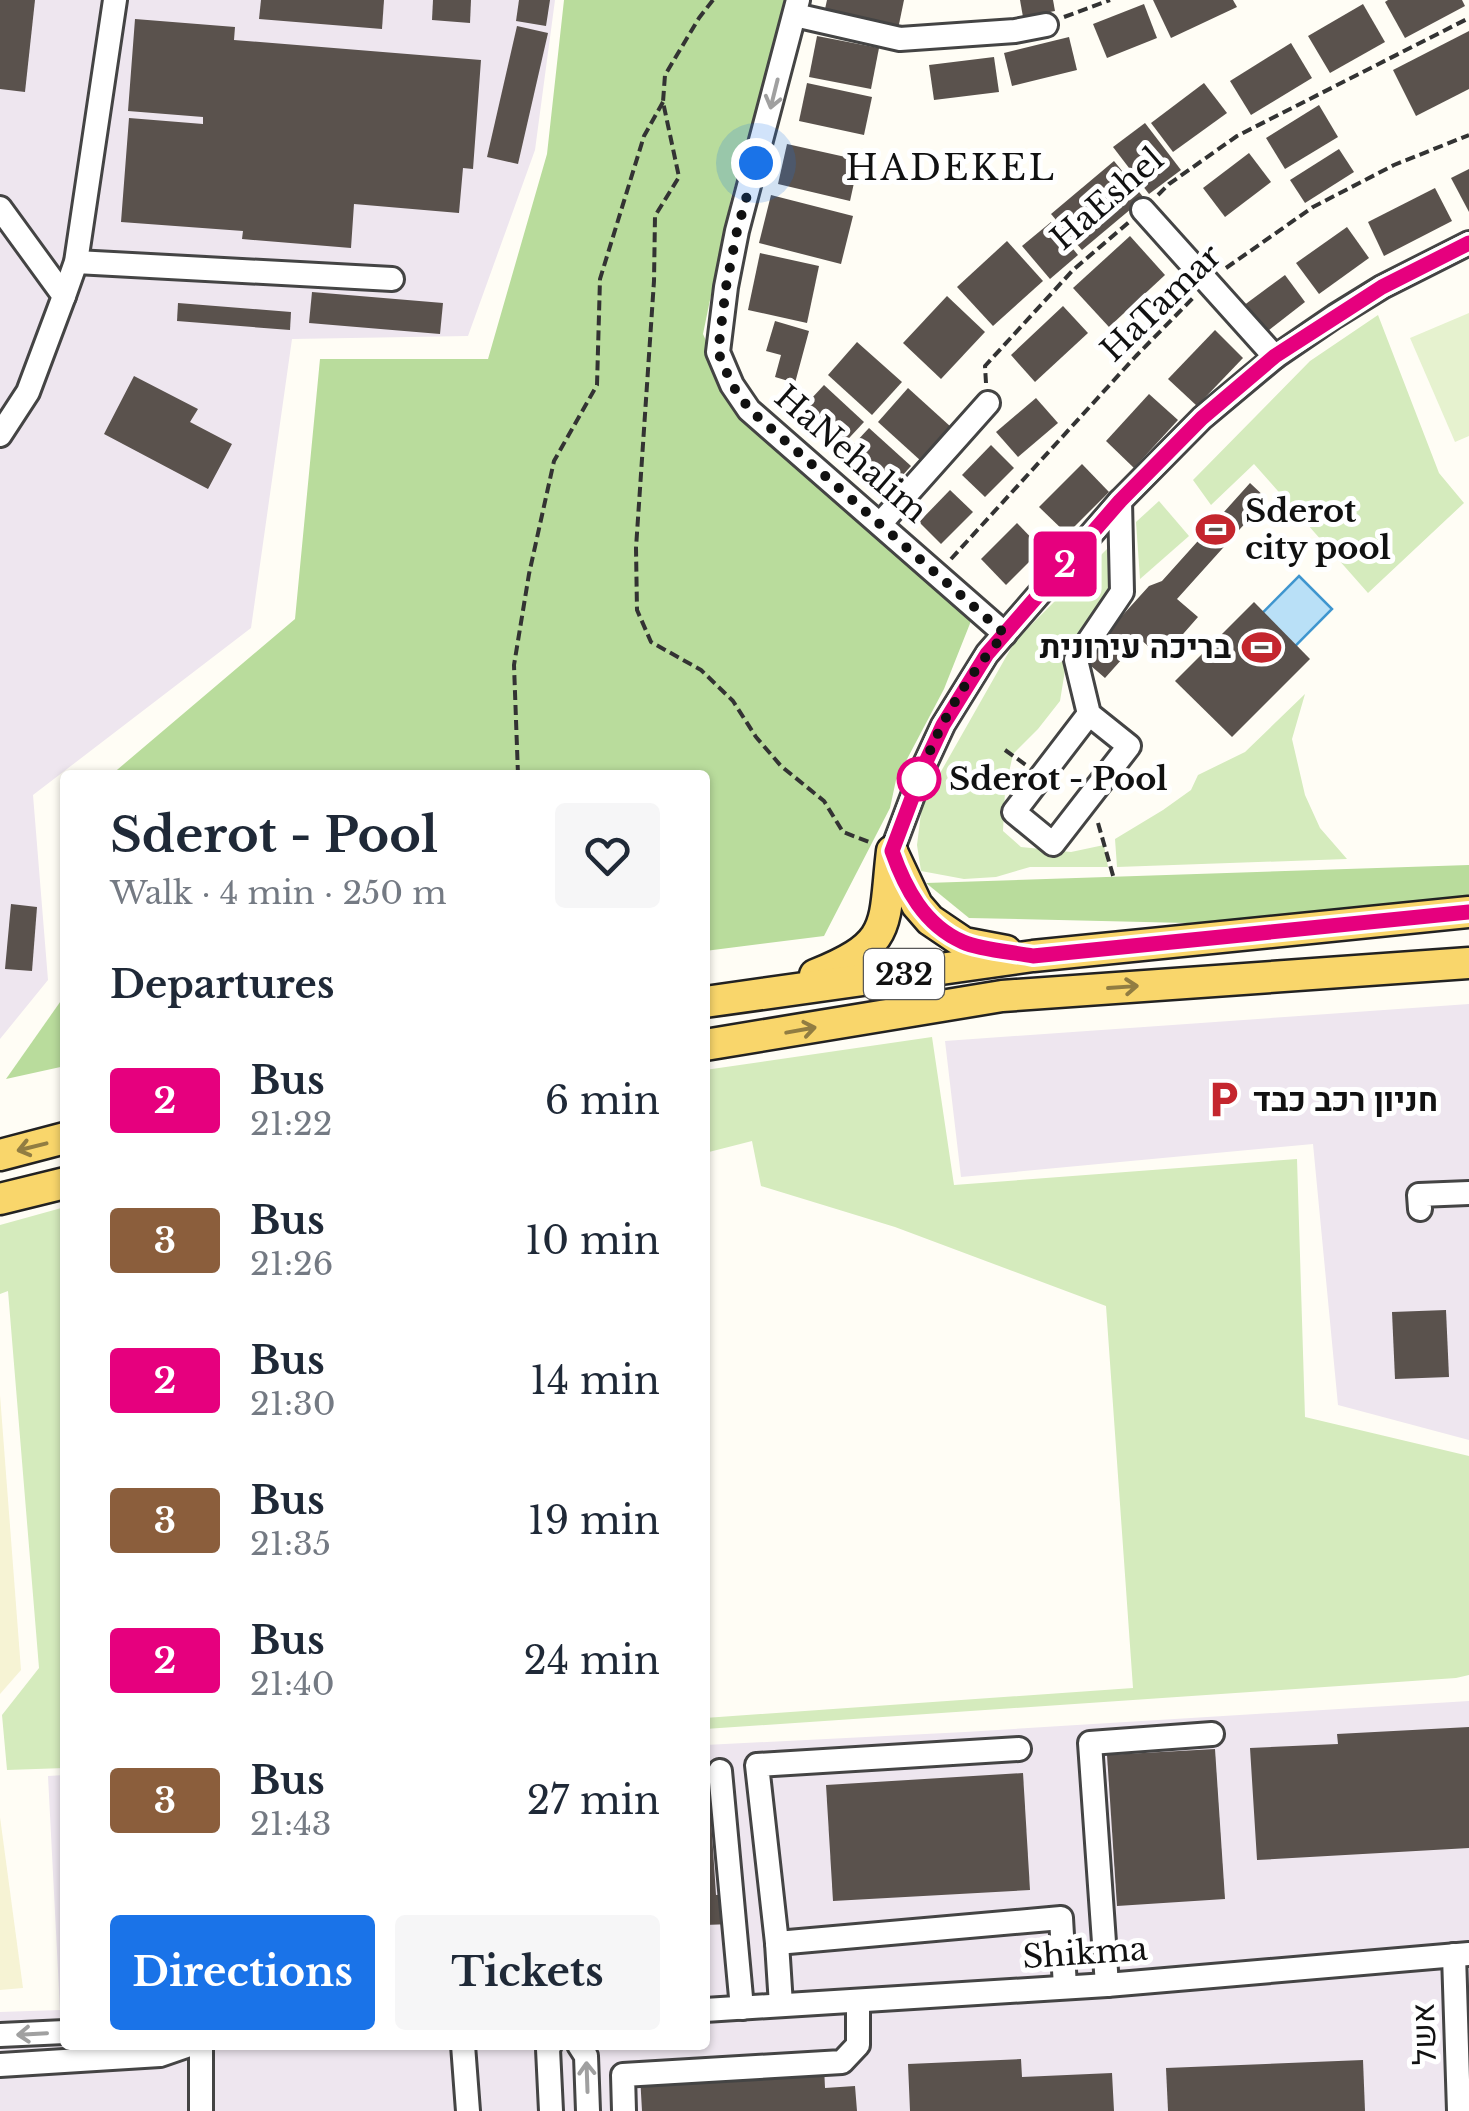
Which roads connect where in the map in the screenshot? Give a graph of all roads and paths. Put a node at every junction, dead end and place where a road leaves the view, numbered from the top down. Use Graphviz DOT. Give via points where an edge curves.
graph roads {
  1 [pos="114,0"];
  2 [pos="713,0"];
  3 [pos="1110,0"];
  4 [pos="796,7"];
  5 [pos="1469,18"];
  6 [pos="1046,24"];
  7 [pos="664,102"];
  8 [pos="1469,135"];
  9 [pos="0,208"];
  10 [pos="1142,210"];
  11 [pos="1469,243"];
  12 [pos="76,262"];
  13 [pos="392,279"];
  14 [pos="1207,283"];
  15 [pos="64,296"];
  16 [pos="1275,356"];
  17 [pos="988,402"];
  18 [pos="0,436"];
  19 [pos="1120,501"];
  20 [pos="880,523"];
  21 [pos="938,573"];
  22 [pos="1005,634"];
  23 [pos="1090,714"];
  24 [pos="518,770"];
  25 [pos="1096,816"];
  26 [pos="892,851"];
  27 [pos="1114,878"];
  28 [pos="1469,912"];
  29 [pos="1033,956"];
  30 [pos="1469,963"];
  31 [pos="775,992"];
  32 [pos="710,1001"];
  33 [pos="710,1044"];
  34 [pos="60,1139"];
  35 [pos="0,1155"];
  36 [pos="60,1184"];
  37 [pos="1469,1193"];
  38 [pos="0,1199"];
  39 [pos="1420,1209"];
  40 [pos="1212,1734"];
  41 [pos="1019,1749"];
  42 [pos="720,1771"];
  43 [pos="777,1944"];
  44 [pos="1461,1955"];
  45 [pos="1107,1984"];
  46 [pos="1065,1987"];
  47 [pos="858,2001"];
  48 [pos="782,2005"];
  49 [pos="742,2008"];
  50 [pos="710,2010"];
  51 [pos="60,2032"];
  52 [pos="0,2035"];
  53 [pos="176,2050"];
  54 [pos="201,2050"];
  55 [pos="463,2050"];
  56 [pos="548,2050"];
  57 [pos="582,2050"];
  58 [pos="0,2064"];
  59 [pos="201,2111"];
  60 [pos="468,2111"];
  61 [pos="551,2111"];
  62 [pos="588,2111"];
  63 [pos="624,2111"];
  64 [pos="1459,2111"];
  1 -- 12 [label="street"];
  2 -- 7 [label="path" via="665,75"];
  3 -- 6 [label="path"];
  4 -- 6 [label="street" via="900,39"];
  4 -- 20 [label="street, HaNehalim, one-way" via="737,231 718,352 750,410"];
  5 -- 10 [label="path, HaEshel" via="1237,136"];
  7 -- 24 [label="path" via="644,136 600,280 596,386 554,461 514,665"];
  7 -- 26 [label="path" via="679,177 655,216 637,610 651,642 702,670 781,766 824,801 843,832"];
  8 -- 14 [label="path, HaTamar" via="1314,208"];
  9 -- 15 [label="street"];
  10 -- 14 [label="street"];
  10 -- 17 [label="path, HaEshel" via="1073,270 985,366"];
  11 -- 16 [label="street" via="1382,287"];
  12 -- 13 [label="street"];
  12 -- 15 [label="street"];
  14 -- 16 [label="street"];
  14 -- 21 [label="path, HaTamar"];
  15 -- 18 [label="street" via="28,392"];
  16 -- 19 [label="street"];
  17 -- 20 [label="street"];
  19 -- 22 [label="street"];
  19 -- 23 [label="street" via="1122,592 1076,660"];
  20 -- 21 [label="street, HaNehalim"];
  21 -- 22 [label="street, HaNehalim"];
  22 -- 26 [label="street" via="943,725"];
  23 -- 23 [label="street" via="1014,812 1053,844 1128,746"];
  25 -- 27 [label="path"];
  26 -- 29 [label="main road" via="930,920 964,943"];
  26 -- 31 [label="main road" via="886,909 868,948"];
  28 -- 29 [label="main road, 232"];
  29 -- 31 [label="main road, 232"];
  33 -- 30 [label="main road, 232, one-way" via="1002,996"];
  31 -- 32 [label="main road, 232"];
  34 -- 35 [label="main road, one-way"];
  36 -- 38 [label="main road"];
  37 -- 39 [label="street" via="1419,1196"];
  40 -- 45 [label="street" via="1090,1743"];
  41 -- 43 [label="street" via="757,1765"];
  42 -- 49 [label="street"];
  43 -- 46 [label="street" via="1061,1918"];
  43 -- 48 [label="street"];
  44 -- 45 [label="street, Shikma"];
  44 -- 64 [label="street, אשל"];
  45 -- 46 [label="street, Shikma"];
  46 -- 47 [label="street, Shikma"];
  47 -- 48 [label="street, Shikma"];
  47 -- 63 [label="street" via="858,2045 842,2062 622,2075"];
  48 -- 49 [label="street, Shikma"];
  49 -- 50 [label="street, Shikma"];
  51 -- 52 [label="street, one-way"];
  53 -- 58 [label="street"];
  54 -- 59 [label="street"];
  55 -- 60 [label="street"];
  56 -- 61 [label="street"];
  62 -- 57 [label="street, one-way"];
}
